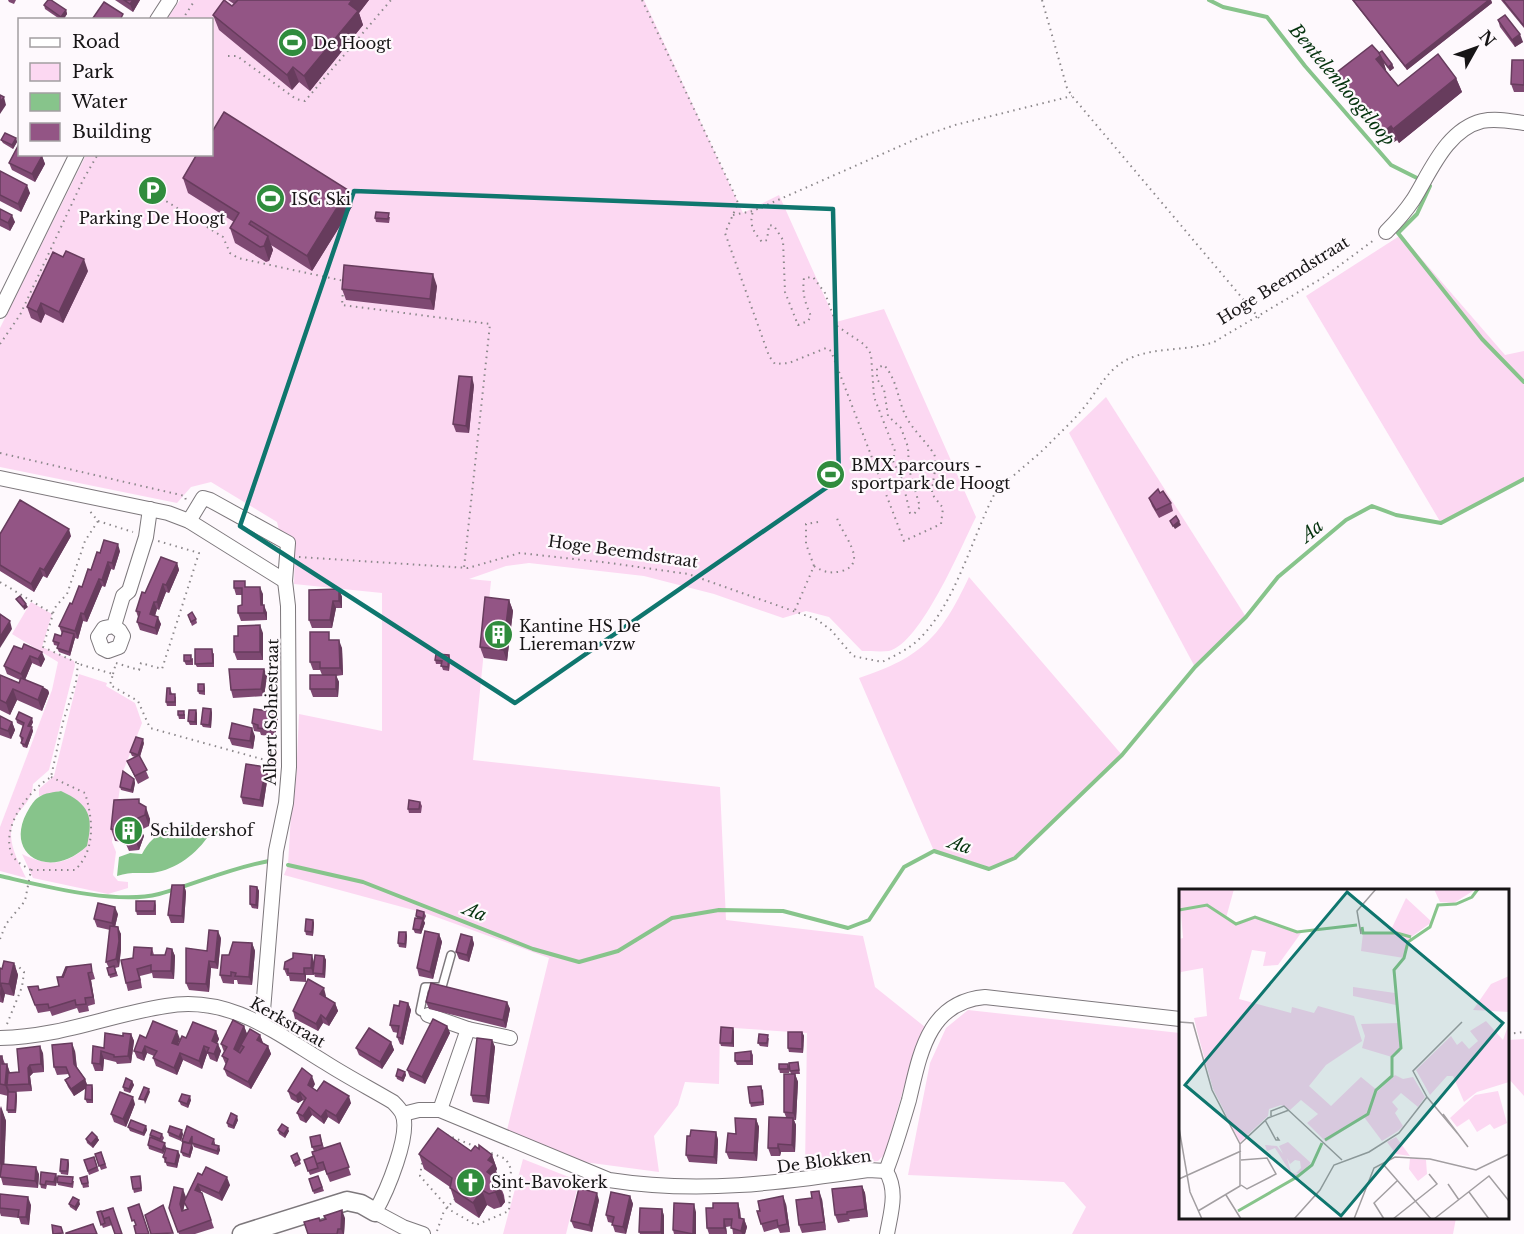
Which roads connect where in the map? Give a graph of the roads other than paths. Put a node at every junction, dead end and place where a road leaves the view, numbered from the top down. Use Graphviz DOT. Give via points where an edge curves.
graph roads {
  1 [pos="170,0"];
  2 [pos="158,18"];
  3 [pos="1524,123"];
  4 [pos="76,156"];
  5 [pos="1386,232"];
  6 [pos="0,311"];
  7 [pos="0,478"];
  8 [pos="150,509"];
  9 [pos="189,521"];
  10 [pos="285,581"];
  11 [pos="114,626"];
  12 [pos="452,954"];
  13 [pos="428,1015"];
  14 [pos="1179,1019"];
  15 [pos="262,1023"];
  16 [pos="468,1029"];
  17 [pos="2,1038"];
  18 [pos="510,1038"];
  19 [pos="440,1110"];
  20 [pos="403,1114"];
  21 [pos="886,1171"];
  22 [pos="375,1212"];
  23 [pos="402,1231"];
  24 [pos="242,1234"];
  25 [pos="423,1234"];
  26 [pos="887,1234"];
  1 -- 2 [label="street"];
  3 -- 5 [label="street" via="1487,121 1461,132"];
  4 -- 6 [label="street"];
  7 -- 8 [label="street"];
  8 -- 9 [label="street"];
  8 -- 11 [label="street" via="146,537"];
  9 -- 10 [label="street"];
  9 -- 10 [label="street, Albert Sohiestraat" via="203,498 288,543"];
  10 -- 15 [label="street, Albert Sohiestraat" via="289,767 276,851"];
  12 -- 13 [label="lane" via="442,987 425,987 420,1011"];
  13 -- 16 [label="street"];
  14 -- 21 [label="street, De Blokken" via="985,997 967,999 937,1021 924,1043"];
  15 -- 17 [label="street, Kerkstraat" via="236,1011 186,1003 39,1037"];
  15 -- 20 [label="street, Kerkstraat" via="393,1102"];
  16 -- 18 [label="street"];
  16 -- 19 [label="street"];
  19 -- 20 [label="street"];
  19 -- 21 [label="street, De Blokken" via="609,1180 638,1184 689,1188 752,1186"];
  20 -- 22 [label="street" via="404,1130 389,1187"];
  21 -- 26 [label="street" via="892,1182 893,1199"];
  22 -- 23 [label="street"];
  22 -- 24 [label="street" via="347,1202"];
  23 -- 25 [label="street"];
}
